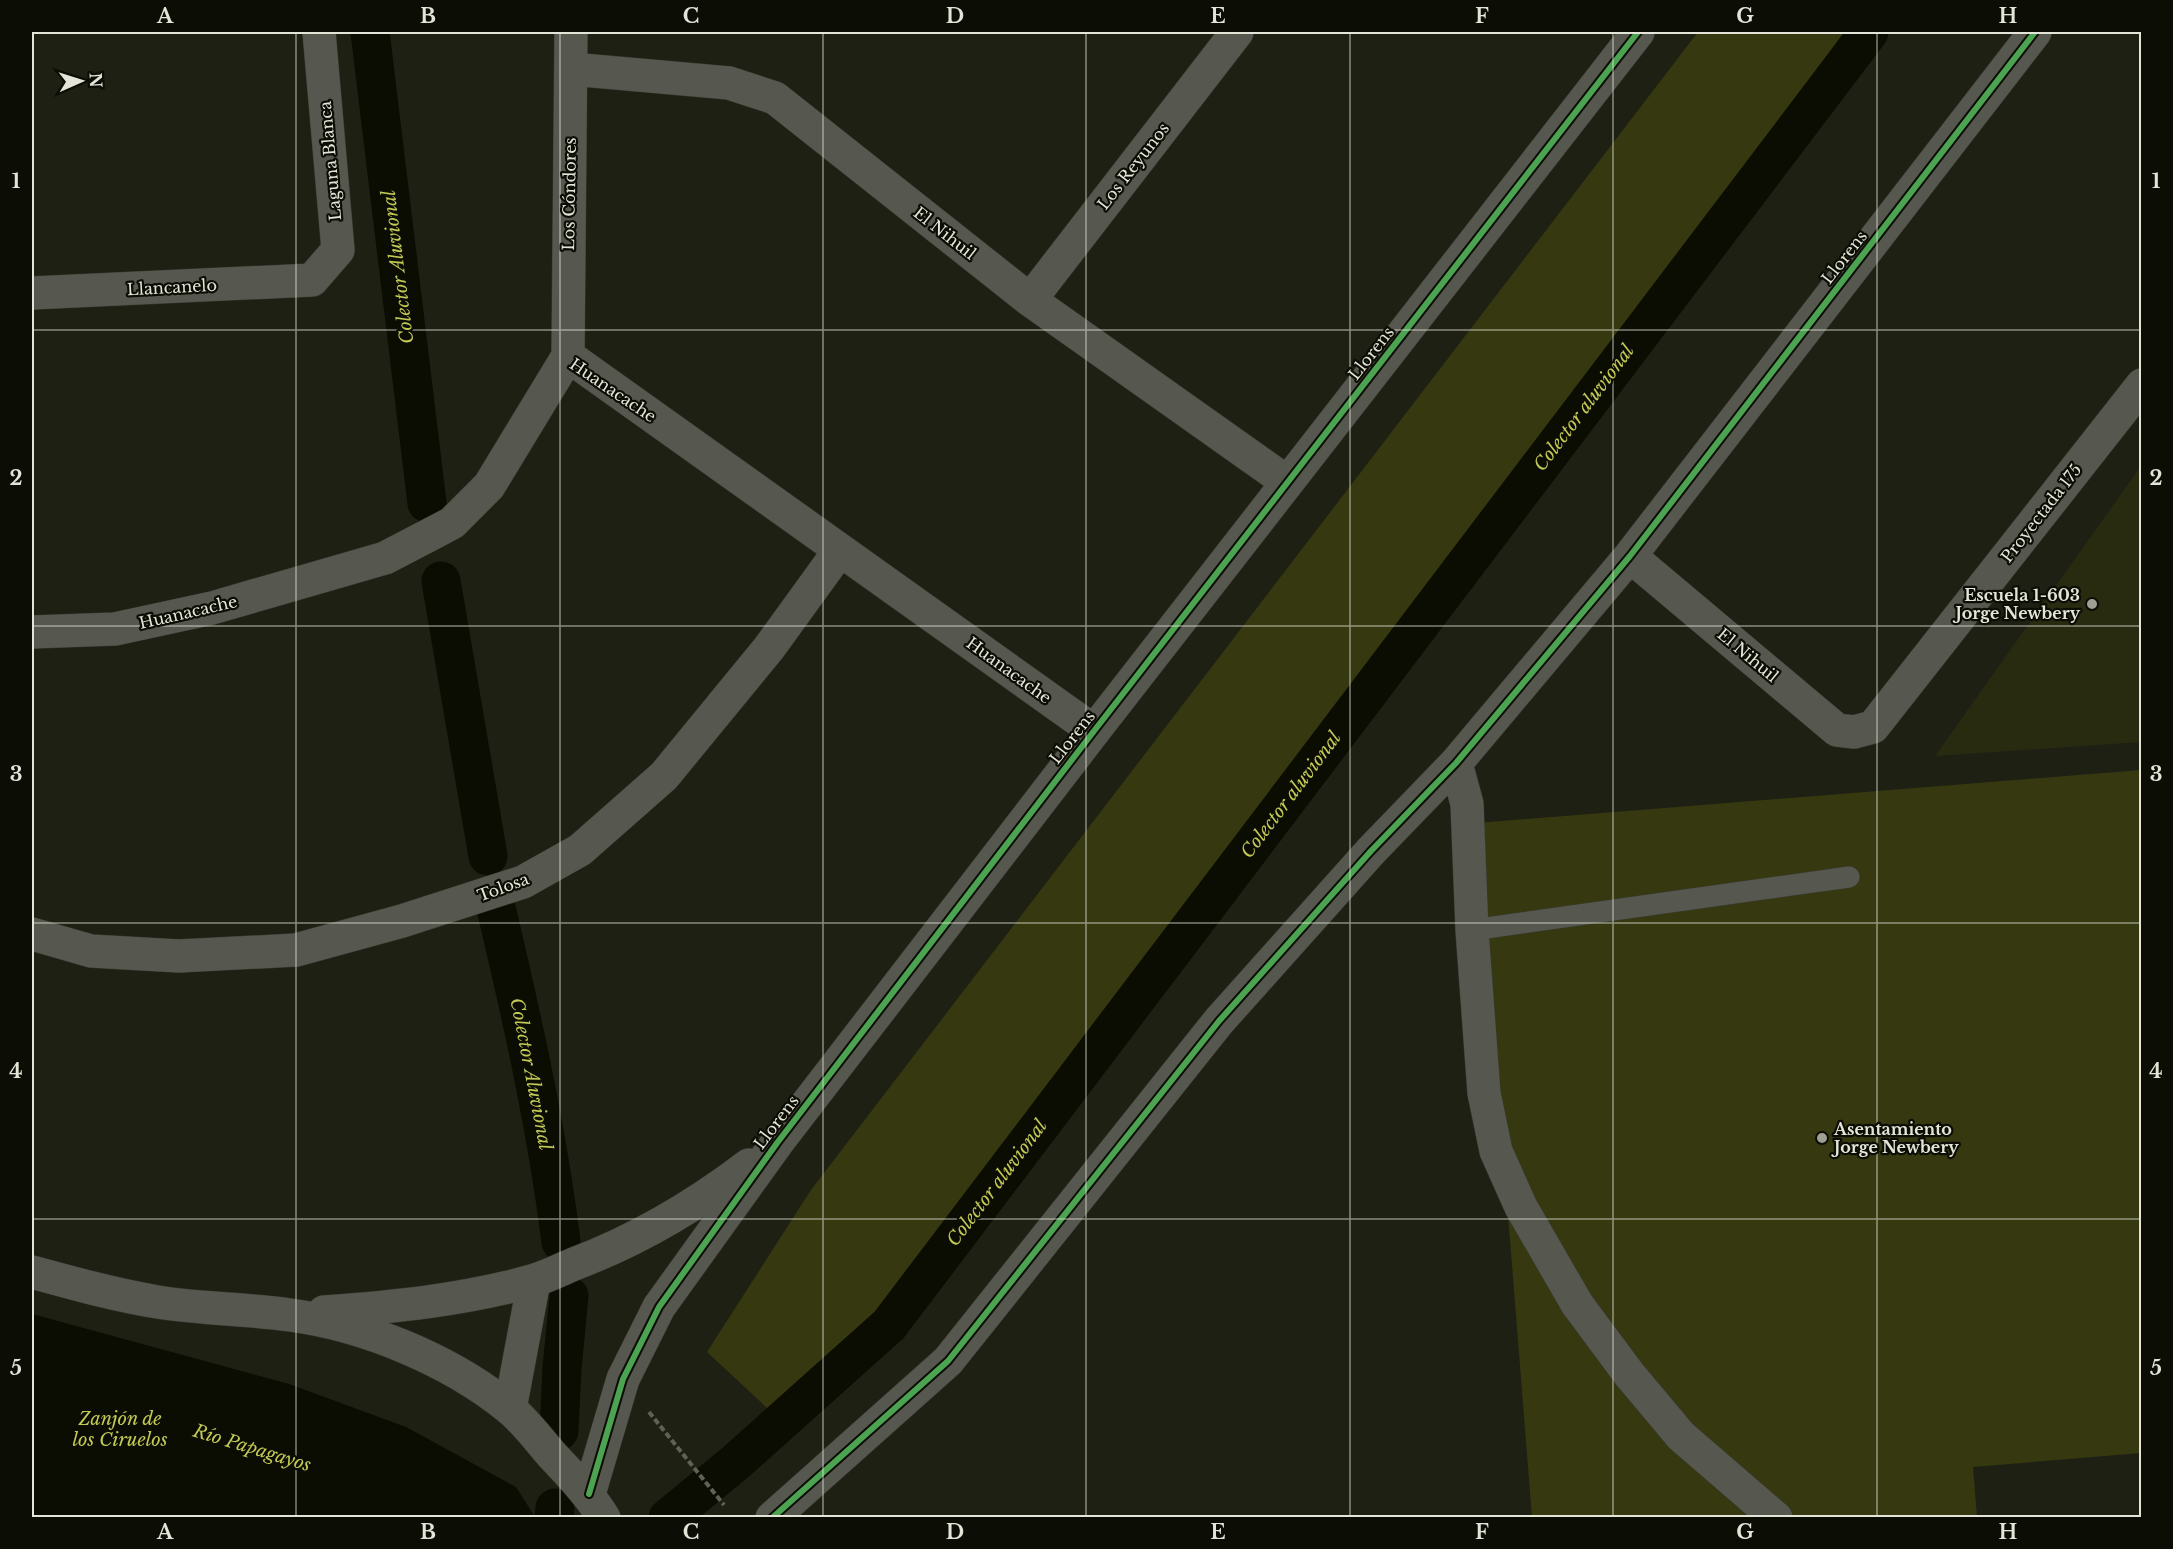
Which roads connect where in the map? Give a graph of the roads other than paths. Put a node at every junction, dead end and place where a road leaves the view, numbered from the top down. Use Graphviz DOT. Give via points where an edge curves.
graph roads {
  1 [pos="319,32"];
  2 [pos="571,32"];
  3 [pos="1237,32"];
  4 [pos="1638,32"];
  5 [pos="2035,32"];
  6 [pos="571,69"];
  7 [pos="312,280"];
  8 [pos="32,293"];
  9 [pos="1030,300"];
  10 [pos="568,356"];
  11 [pos="2142,385"];
  12 [pos="1287,482"];
  13 [pos="840,550"];
  14 [pos="1630,556"];
  15 [pos="32,632"];
  16 [pos="1873,727"];
  17 [pos="1094,731"];
  18 [pos="1456,763"];
  19 [pos="1850,877"];
  20 [pos="1472,930"];
  21 [pos="32,934"];
  22 [pos="777,1143"];
  23 [pos="32,1272"];
  24 [pos="534,1281"];
  25 [pos="292,1315"];
  26 [pos="510,1409"];
  27 [pos="823,1474"];
  28 [pos="596,1506"];
  29 [pos="772,1518"];
  30 [pos="789,1518"];
  31 [pos="1776,1518"];
  1 -- 7 [label="street, Laguna Blanca" via="338,250"];
  2 -- 6 [label="street, Los Cóndores"];
  3 -- 9 [label="street, Los Reyunos"];
  4 -- 12 [label="street, Llorens"];
  5 -- 14 [label="street, Llorens"];
  6 -- 9 [label="street, El Nihuil" via="729,83 775,98"];
  6 -- 10 [label="street, Los Cóndores"];
  7 -- 8 [label="street, Llancanelo"];
  9 -- 12 [label="street, El Nihuil"];
  10 -- 13 [label="street, Huanacache"];
  10 -- 15 [label="street, Huanacache" via="489,486 452,523 433,534 385,558 212,608 115,629"];
  11 -- 16 [label="street, Proyectada 175"];
  12 -- 17 [label="street, Llorens"];
  13 -- 17 [label="street, Huanacache"];
  13 -- 21 [label="street, Tolosa" via="769,648 664,776 580,850 523,882 296,950 179,956 91,951"];
  14 -- 16 [label="street, El Nihuil" via="1838,729 1854,732"];
  14 -- 18 [label="street, Llorens"];
  17 -- 22 [label="street, Llorens"];
  18 -- 20 [label="street" via="1467,804"];
  18 -- 27 [label="street, Llorens" via="1371,851 1219,1021 948,1361"];
  19 -- 20 [label="lane"];
  20 -- 31 [label="street" via="1484,1093 1496,1151 1521,1207 1577,1304 1629,1374 1681,1436"];
  22 -- 24 [label="street, Llorens" via="715,1191 666,1222 604,1253"];
  22 -- 28 [label="street, Llorens" via="659,1307 623,1379"];
  23 -- 25 [label="street" via="163,1303"];
  24 -- 25 [label="street, Llorens" via="456,1299"];
  24 -- 26 [label="street"];
  25 -- 26 [label="street" via="403,1346 476,1384"];
  26 -- 28 [label="street"];
  27 -- 29 [label="street"];
  27 -- 30 [label="street"];
}
